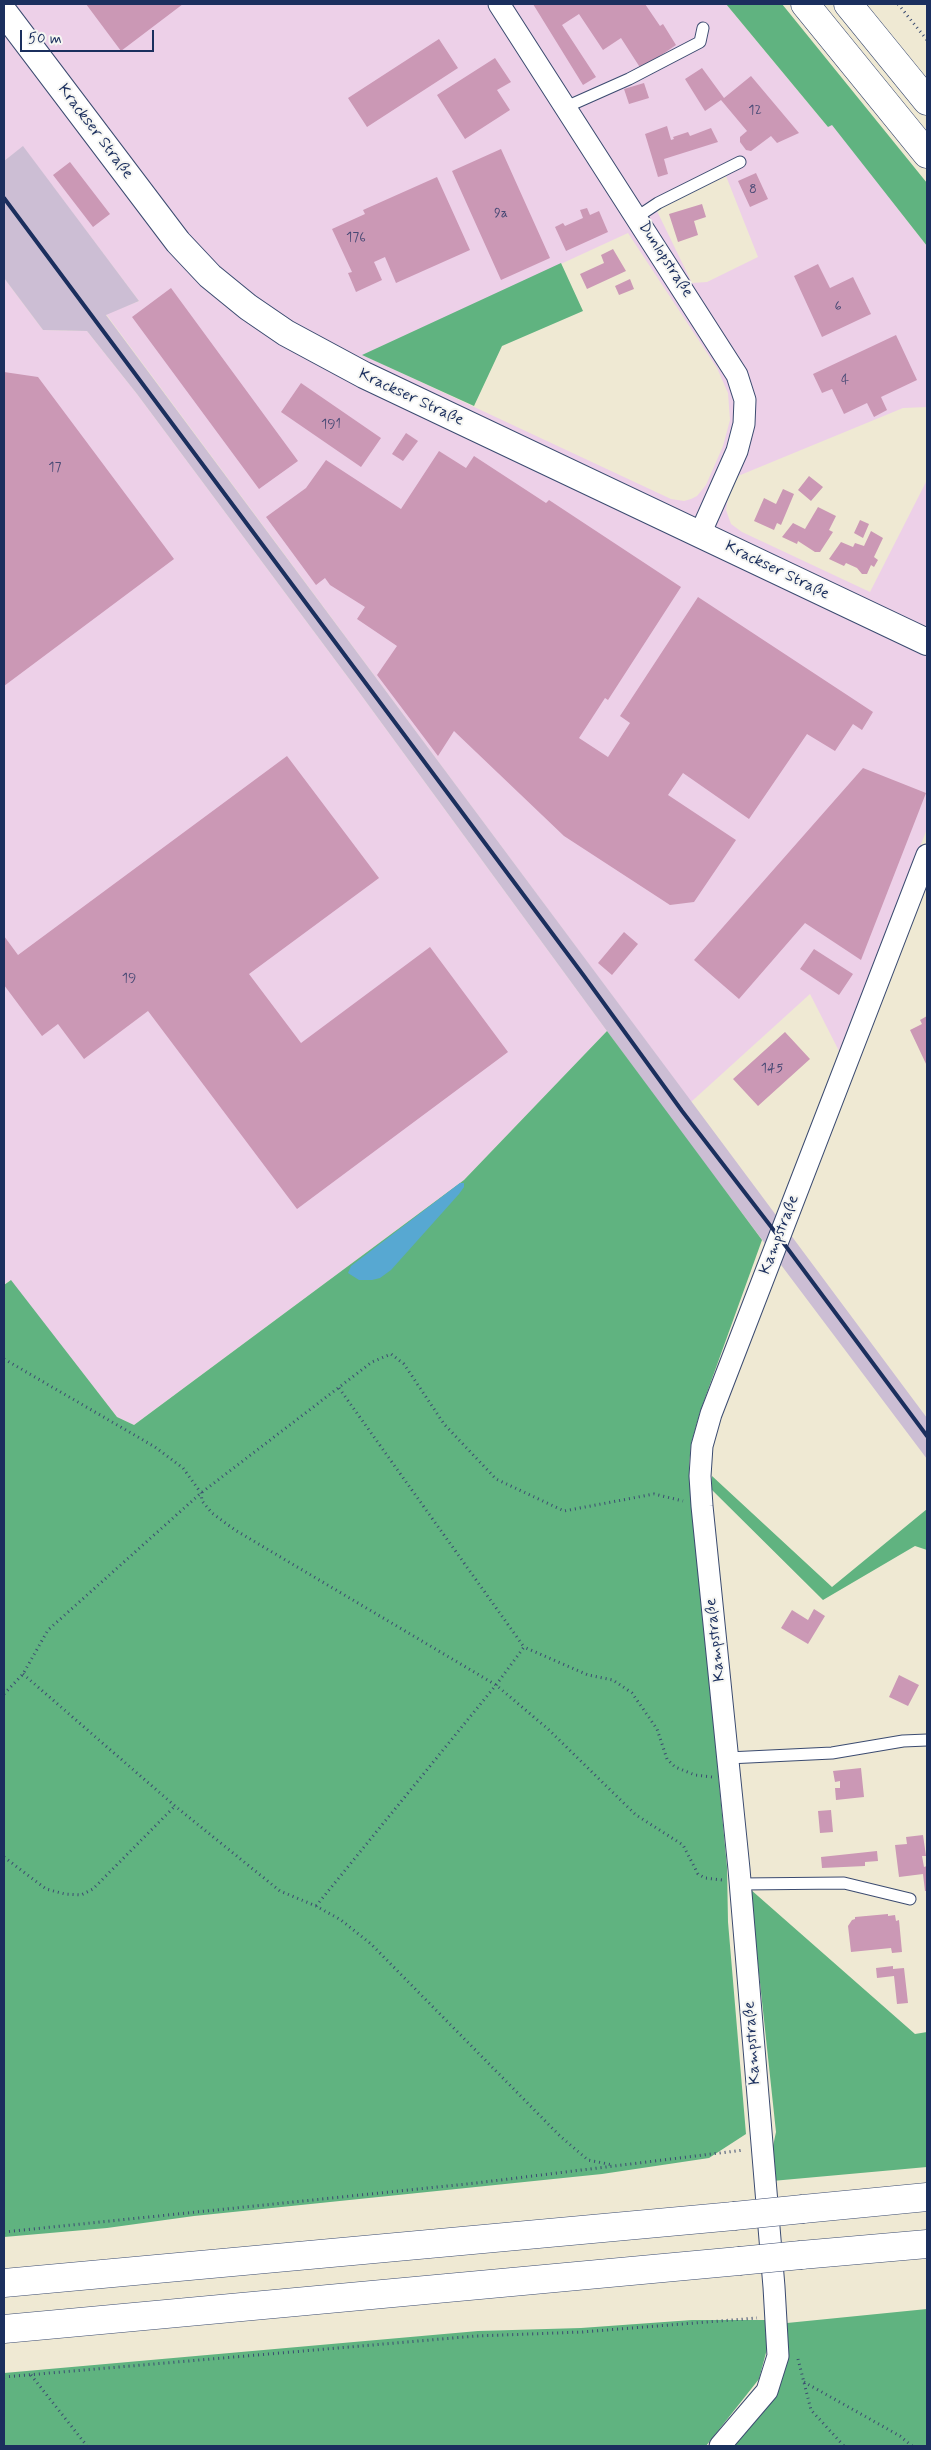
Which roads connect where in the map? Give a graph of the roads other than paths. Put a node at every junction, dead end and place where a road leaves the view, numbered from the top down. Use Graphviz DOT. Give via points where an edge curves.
graph roads {
  1 [pos="499,4"];
  2 [pos="806,4"];
  3 [pos="848,4"];
  4 [pos="4,12"];
  5 [pos="704,28"];
  6 [pos="927,101"];
  7 [pos="566,107"];
  8 [pos="927,154"];
  9 [pos="740,162"];
  10 [pos="637,217"];
  11 [pos="700,534"];
  12 [pos="927,642"];
  13 [pos="927,855"];
  14 [pos="927,1740"];
  15 [pos="729,1768"];
  16 [pos="740,1883"];
  17 [pos="910,1900"];
  18 [pos="927,2197"];
  19 [pos="927,2244"];
  20 [pos="4,2283"];
  21 [pos="4,2329"];
  22 [pos="720,2446"];
  1 -- 7 [label="street, Dunlopstraße"];
  2 -- 8 [label="highway"];
  3 -- 6 [label="highway"];
  4 -- 11 [label="street, Krackser Straße" via="178,242 210,276 248,307 286,334 329,358"];
  5 -- 7 [label="lane" via="700,42"];
  7 -- 10 [label="street, Dunlopstraße"];
  9 -- 10 [label="lane"];
  10 -- 11 [label="street, Dunlopstraße" via="737,375 745,400 744,424 737,451"];
  11 -- 12 [label="street, Krackser Straße"];
  13 -- 15 [label="street, Kampstraße" via="711,1414 702,1446 702,1506"];
  14 -- 15 [label="lane"];
  15 -- 16 [label="street, Kampstraße"];
  16 -- 17 [label="lane" via="844,1884"];
  16 -- 22 [label="street, Kampstraße" via="778,2356 767,2391"];
  18 -- 20 [label="highway, bridge"];
  19 -- 21 [label="highway, bridge"];
}
